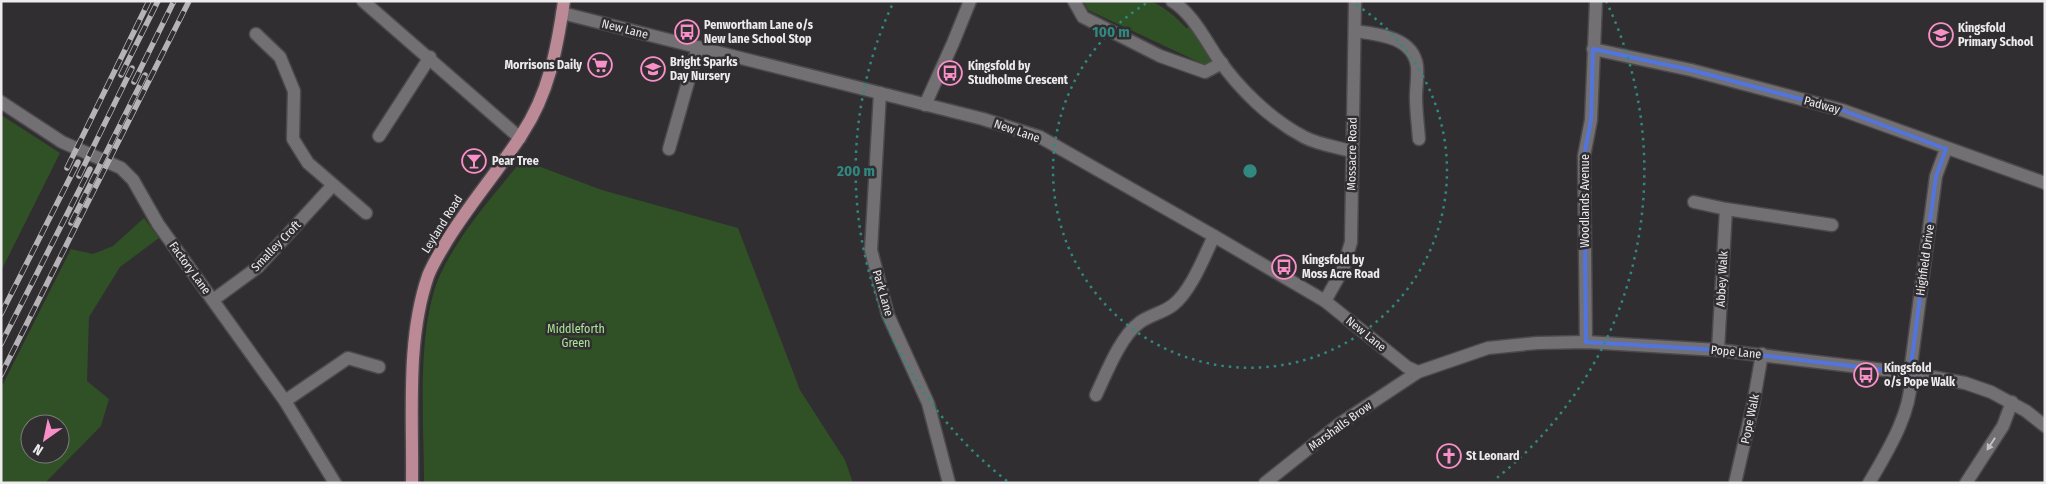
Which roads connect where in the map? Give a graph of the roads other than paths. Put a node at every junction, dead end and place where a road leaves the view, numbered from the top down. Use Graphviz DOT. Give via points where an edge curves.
graph roads {
  1 [pos="364,1"];
  2 [pos="970,1"];
  3 [pos="1074,1"];
  4 [pos="1172,1"];
  5 [pos="1354,1"];
  6 [pos="1596,1"];
  7 [pos="563,7"];
  8 [pos="1355,31"];
  9 [pos="256,34"];
  10 [pos="698,47"];
  11 [pos="1594,49"];
  12 [pos="430,57"];
  13 [pos="1222,63"];
  14 [pos="880,94"];
  15 [pos="1,102"];
  16 [pos="924,105"];
  17 [pos="379,136"];
  18 [pos="520,138"];
  19 [pos="1419,139"];
  20 [pos="669,149"];
  21 [pos="1946,149"];
  22 [pos="1352,151"];
  23 [pos="2045,184"];
  24 [pos="333,185"];
  25 [pos="1694,202"];
  26 [pos="1726,209"];
  27 [pos="366,213"];
  28 [pos="1832,225"];
  29 [pos="1214,236"];
  30 [pos="214,300"];
  31 [pos="1324,301"];
  32 [pos="1586,342"];
  33 [pos="1718,350"];
  34 [pos="1762,354"];
  35 [pos="379,367"];
  36 [pos="1418,372"];
  37 [pos="1910,373"];
  38 [pos="1096,395"];
  39 [pos="285,401"];
  40 [pos="2012,402"];
  41 [pos="2045,426"];
  42 [pos="335,483"];
  43 [pos="412,483"];
  44 [pos="949,483"];
  45 [pos="1264,483"];
  46 [pos="1735,483"];
  47 [pos="1869,483"];
  48 [pos="1966,483"];
  1 -- 12 [label="street"];
  2 -- 16 [label="street"];
  3 -- 13 [label="street" via="1082,17 1160,56 1205,72"];
  4 -- 13 [label="street"];
  5 -- 8 [label="street, Mossacre Road"];
  6 -- 11 [label="street, Woodlands Avenue"];
  7 -- 10 [label="street, New Lane"];
  7 -- 18 [label="main road, Leyland Road" via="553,68 544,94"];
  8 -- 19 [label="street" via="1385,36 1413,51 1418,67"];
  8 -- 22 [label="street, Mossacre Road"];
  9 -- 24 [label="street" via="280,57 294,91 293,139 308,163"];
  10 -- 14 [label="street, New Lane"];
  10 -- 20 [label="street"];
  11 -- 21 [label="street, Padway" via="1691,70 1842,110"];
  11 -- 32 [label="street, Woodlands Avenue" via="1591,120 1584,156"];
  12 -- 17 [label="street"];
  12 -- 18 [label="street"];
  13 -- 22 [label="street" via="1276,120 1305,138"];
  14 -- 16 [label="street, New Lane"];
  14 -- 44 [label="street, Park Lane" via="871,250 888,315 928,403"];
  15 -- 30 [label="street, Factory Lane" via="62,142 121,168 133,180 158,224"];
  16 -- 29 [label="street, New Lane" via="1040,137"];
  18 -- 43 [label="main road, Leyland Road" via="467,209 429,274 418,309"];
  21 -- 23 [label="street, Padway"];
  21 -- 37 [label="street, Highfield Drive" via="1936,176"];
  22 -- 31 [label="street, Mossacre Road" via="1350,242 1343,269"];
  24 -- 27 [label="street"];
  24 -- 30 [label="street, Smalley Croft" via="258,267"];
  25 -- 26 [label="street"];
  26 -- 28 [label="street"];
  26 -- 33 [label="street, Abbey Walk"];
  29 -- 31 [label="street, New Lane"];
  29 -- 38 [label="street" via="1190,283 1173,306 1148,316 1124,340"];
  30 -- 39 [label="street, Factory Lane"];
  31 -- 36 [label="street, New Lane" via="1407,367"];
  32 -- 33 [label="street, Pope Lane"];
  32 -- 36 [label="street, Pope Lane" via="1488,348"];
  33 -- 34 [label="street, Pope Lane"];
  34 -- 37 [label="street, Pope Lane"];
  34 -- 46 [label="street, Pope Walk"];
  35 -- 39 [label="street" via="348,358"];
  36 -- 45 [label="street, Marshalls Brow" via="1338,425"];
  37 -- 40 [label="street, Pope Lane" via="1965,383"];
  37 -- 47 [label="street, Highfield Drive" via="1904,411 1894,439"];
  39 -- 42 [label="street, Factory Lane"];
  40 -- 41 [label="street, Pope Lane"];
  40 -- 48 [label="street, one-way" via="2003,426"];
}
